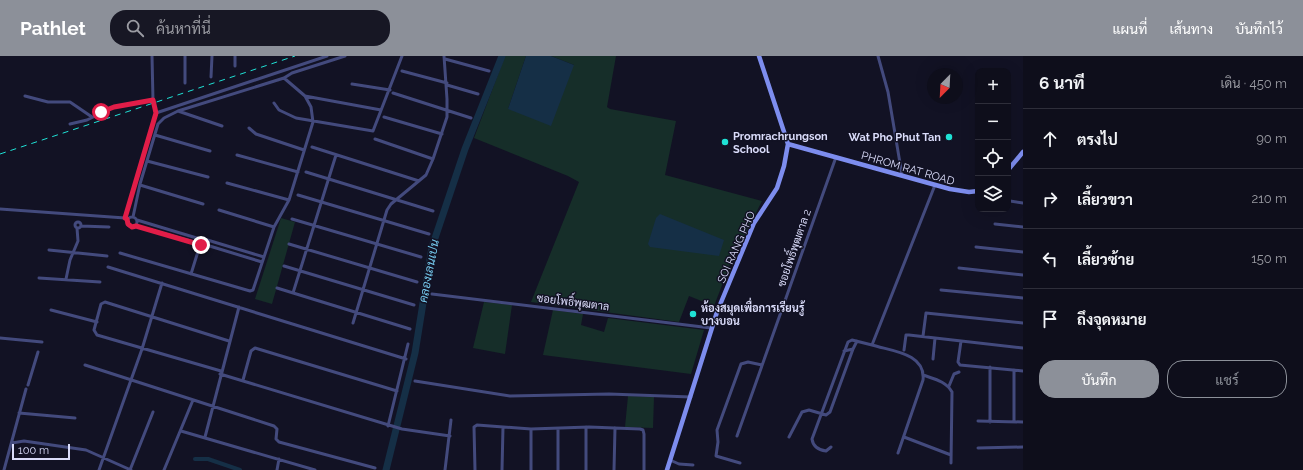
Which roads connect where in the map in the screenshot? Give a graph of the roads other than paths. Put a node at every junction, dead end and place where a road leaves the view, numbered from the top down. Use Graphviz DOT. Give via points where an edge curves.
graph roads {
  1 [pos="152,56"];
  2 [pos="185,56"];
  3 [pos="212,56"];
  4 [pos="236,56"];
  5 [pos="327,56"];
  6 [pos="345,56"];
  7 [pos="402,56"];
  8 [pos="759,56"];
  9 [pos="878,56"];
  10 [pos="444,57"];
  11 [pos="235,66"];
  12 [pos="402,71"];
  13 [pos="489,71"];
  14 [pos="211,77"];
  15 [pos="284,78"];
  16 [pos="185,82"];
  17 [pos="352,84"];
  18 [pos="447,84"];
  19 [pos="390,90"];
  20 [pos="393,93"];
  21 [pos="478,94"];
  22 [pos="25,96"];
  23 [pos="305,96"];
  24 [pos="153,100"];
  25 [pos="274,103"];
  26 [pos="381,110"];
  27 [pos="178,111"];
  28 [pos="447,111"];
  29 [pos="156,113"];
  30 [pos="92,117"];
  31 [pos="384,117"];
  32 [pos="471,118"];
  33 [pos="313,122"];
  34 [pos="70,124"];
  35 [pos="222,126"];
  36 [pos="248,128"];
  37 [pos="442,134"];
  38 [pos="155,135"];
  39 [pos="375,139"];
  40 [pos="788,144"];
  41 [pos="312,147"];
  42 [pos="304,150"];
  43 [pos="210,151"];
  44 [pos="1023,152"];
  45 [pos="237,155"];
  46 [pos="336,155"];
  47 [pos="836,156"];
  48 [pos="433,159"];
  49 [pos="148,161"];
  50 [pos="1011,166"];
  51 [pos="298,172"];
  52 [pos="306,172"];
  53 [pos="902,175"];
  54 [pos="208,177"];
  55 [pos="328,178"];
  56 [pos="419,181"];
  57 [pos="227,183"];
  58 [pos="140,185"];
  59 [pos="935,185"];
  60 [pos="975,191"];
  61 [pos="298,195"];
  62 [pos="397,199"];
  63 [pos="289,200"];
  64 [pos="1011,201"];
  65 [pos="320,202"];
  66 [pos="1023,203"];
  67 [pos="203,204"];
  68 [pos="0,209"];
  69 [pos="218,210"];
  70 [pos="432,211"];
  71 [pos="79,214"];
  72 [pos="133,217"];
  73 [pos="292,218"];
  74 [pos="126,219"];
  75 [pos="137,220"];
  76 [pos="384,220"];
  77 [pos="995,224"];
  78 [pos="79,225"];
  79 [pos="313,225"];
  80 [pos="136,226"];
  81 [pos="109,227"];
  82 [pos="274,227"];
  83 [pos="1023,227"];
  84 [pos="429,234"];
  85 [pos="202,239"];
  86 [pos="376,243"];
  87 [pos="200,244"];
  88 [pos="289,244"];
  89 [pos="976,247"];
  90 [pos="306,249"];
  91 [pos="49,250"];
  92 [pos="75,252"];
  93 [pos="1023,252"];
  94 [pos="120,253"];
  95 [pos="107,256"];
  96 [pos="264,257"];
  97 [pos="421,257"];
  98 [pos="262,262"];
  99 [pos="284,266"];
  100 [pos="108,267"];
  101 [pos="370,268"];
  102 [pos="959,268"];
  103 [pos="300,271"];
  104 [pos="191,274"];
  105 [pos="1023,275"];
  106 [pos="39,278"];
  107 [pos="66,280"];
  108 [pos="100,282"];
  109 [pos="417,282"];
  110 [pos="162,283"];
  111 [pos="276,288"];
  112 [pos="363,290"];
  113 [pos="941,290"];
  114 [pos="293,293"];
  115 [pos="432,294"];
  116 [pos="1023,298"];
  117 [pos="414,306"];
  118 [pos="239,307"];
  119 [pos="51,310"];
  120 [pos="356,312"];
  121 [pos="151,317"];
  122 [pos="96,322"];
  123 [pos="353,323"];
  124 [pos="1023,323"];
  125 [pos="711,328"];
  126 [pos="410,329"];
  127 [pos="923,336"];
  128 [pos="0,338"];
  129 [pos="935,338"];
  130 [pos="229,341"];
  131 [pos="857,341"];
  132 [pos="961,341"];
  133 [pos="42,342"];
  134 [pos="408,344"];
  135 [pos="872,345"];
  136 [pos="1023,348"];
  137 [pos="142,349"];
  138 [pos="854,349"];
  139 [pos="904,350"];
  140 [pos="844,351"];
  141 [pos="38,352"];
  142 [pos="406,358"];
  143 [pos="933,359"];
  144 [pos="85,365"];
  145 [pos="762,366"];
  146 [pos="990,367"];
  147 [pos="1014,370"];
  148 [pos="1023,371"];
  149 [pos="221,372"];
  150 [pos="959,372"];
  151 [pos="924,376"];
  152 [pos="131,379"];
  153 [pos="243,380"];
  154 [pos="415,381"];
  155 [pos="949,386"];
  156 [pos="397,391"];
  157 [pos="690,397"];
  158 [pos="193,400"];
  159 [pos="212,406"];
  160 [pos="153,412"];
  161 [pos="19,413"];
  162 [pos="821,414"];
  163 [pos="75,418"];
  164 [pos="451,420"];
  165 [pos="978,422"];
  166 [pos="990,422"];
  167 [pos="1014,422"];
  168 [pos="1023,422"];
  169 [pos="390,426"];
  170 [pos="503,427"];
  171 [pos="586,427"];
  172 [pos="615,428"];
  173 [pos="531,429"];
  174 [pos="558,429"];
  175 [pos="181,431"];
  176 [pos="450,436"];
  177 [pos="737,436"];
  178 [pos="205,437"];
  179 [pos="789,437"];
  180 [pos="904,437"];
  181 [pos="12,443"];
  182 [pos="831,447"];
  183 [pos="1023,447"];
  184 [pos="978,448"];
  185 [pos="898,453"];
  186 [pos="951,455"];
  187 [pos="105,457"];
  188 [pos="279,460"];
  189 [pos="670,460"];
  190 [pos="740,463"];
  191 [pos="951,463"];
  192 [pos="693,464"];
  193 [pos="375,468"];
  194 [pos="4,470"];
  195 [pos="99,470"];
  196 [pos="131,470"];
  197 [pos="164,470"];
  198 [pos="277,470"];
  199 [pos="315,470"];
  200 [pos="446,470"];
  201 [pos="475,470"];
  202 [pos="502,470"];
  203 [pos="531,470"];
  204 [pos="558,470"];
  205 [pos="586,470"];
  206 [pos="614,470"];
  207 [pos="644,470"];
  208 [pos="667,470"];
  1 -- 24 [label="street"];
  2 -- 16 [label="street"];
  3 -- 14 [label="street"];
  4 -- 11 [label="street"];
  5 -- 29 [label="street"];
  6 -- 15 [label="street"];
  7 -- 19 [label="street"];
  8 -- 40 [label="street, SOI RANG PHO"];
  9 -- 53 [label="street" via="888,92"];
  10 -- 13 [label="street"];
  10 -- 18 [label="street"];
  12 -- 18 [label="street"];
  15 -- 23 [label="street"];
  15 -- 27 [label="street"];
  17 -- 19 [label="street"];
  18 -- 21 [label="street"];
  18 -- 28 [label="street"];
  19 -- 26 [label="street"];
  20 -- 28 [label="street"];
  22 -- 30 [label="street" via="48,102 70,102"];
  23 -- 26 [label="street"];
  23 -- 33 [label="street" via="311,106"];
  24 -- 29 [label="street"];
  24 -- 30 [label="street" via="114,107"];
  25 -- 33 [label="street" via="279,110 287,114"];
  26 -- 33 [label="street" via="373,131"];
  27 -- 35 [label="street"];
  27 -- 38 [label="street" via="161,120"];
  28 -- 32 [label="street"];
  28 -- 37 [label="street"];
  29 -- 74 [label="street"];
  30 -- 34 [label="street"];
  31 -- 37 [label="street"];
  33 -- 42 [label="street"];
  36 -- 42 [label="street" via="256,134"];
  37 -- 48 [label="street"];
  38 -- 43 [label="street"];
  38 -- 49 [label="street"];
  39 -- 48 [label="street"];
  40 -- 47 [label="street, PHROM RAT ROAD"];
  40 -- 125 [label="street, SOI RANG PHO" via="776,188 754,223"];
  41 -- 46 [label="street"];
  42 -- 51 [label="street"];
  44 -- 50 [label="street"];
  45 -- 51 [label="street"];
  46 -- 55 [label="street"];
  46 -- 56 [label="street"];
  47 -- 53 [label="street, PHROM RAT ROAD"];
  47 -- 145 [label="street, ซอยโพธิ์พุฒตาล 2"];
  48 -- 56 [label="street" via="426,175"];
  49 -- 54 [label="street"];
  49 -- 58 [label="street"];
  51 -- 63 [label="street"];
  52 -- 55 [label="street"];
  53 -- 59 [label="street, PHROM RAT ROAD"];
  55 -- 62 [label="street"];
  55 -- 65 [label="street"];
  56 -- 62 [label="street"];
  57 -- 63 [label="street"];
  58 -- 67 [label="street"];
  58 -- 72 [label="street"];
  59 -- 60 [label="street, PHROM RAT ROAD" via="959,191"];
  59 -- 135 [label="street"];
  61 -- 65 [label="street"];
  62 -- 70 [label="street"];
  62 -- 76 [label="street" via="387,210"];
  63 -- 82 [label="street"];
  64 -- 66 [label="street"];
  65 -- 76 [label="street"];
  65 -- 79 [label="street"];
  68 -- 71 [label="street"];
  69 -- 82 [label="street"];
  71 -- 74 [label="street"];
  71 -- 78 [label="street"];
  72 -- 74 [label="street"];
  72 -- 75 [label="street"];
  73 -- 79 [label="street"];
  74 -- 80 [label="street" via="129,226"];
  75 -- 80 [label="street"];
  75 -- 85 [label="street"];
  76 -- 84 [label="street"];
  76 -- 86 [label="street"];
  77 -- 83 [label="street"];
  78 -- 81 [label="street"];
  78 -- 92 [label="street"];
  79 -- 86 [label="street"];
  79 -- 90 [label="street"];
  80 -- 87 [label="street"];
  82 -- 96 [label="street"];
  85 -- 87 [label="street"];
  85 -- 87 [label="street"];
  85 -- 96 [label="street"];
  86 -- 97 [label="street"];
  86 -- 101 [label="street"];
  87 -- 98 [label="street"];
  87 -- 104 [label="street"];
  88 -- 90 [label="street"];
  89 -- 93 [label="street"];
  90 -- 101 [label="street"];
  90 -- 103 [label="street"];
  91 -- 92 [label="street"];
  92 -- 95 [label="street"];
  92 -- 107 [label="street" via="70,260"];
  94 -- 104 [label="street"];
  96 -- 98 [label="street"];
  98 -- 104 [label="street" via="252,291"];
  99 -- 103 [label="street"];
  100 -- 110 [label="street"];
  101 -- 109 [label="street"];
  101 -- 112 [label="street"];
  102 -- 105 [label="street"];
  103 -- 112 [label="street"];
  103 -- 114 [label="street"];
  106 -- 107 [label="street"];
  107 -- 108 [label="street"];
  110 -- 118 [label="street"];
  110 -- 121 [label="street"];
  111 -- 114 [label="street"];
  112 -- 117 [label="street"];
  112 -- 120 [label="street"];
  113 -- 116 [label="street"];
  114 -- 120 [label="street"];
  115 -- 125 [label="street, ซอยโพธิ์พุฒตาล"];
  118 -- 130 [label="street"];
  118 -- 142 [label="street"];
  119 -- 122 [label="street"];
  120 -- 123 [label="street"];
  120 -- 126 [label="street"];
  121 -- 122 [label="street" via="105,302 101,304"];
  121 -- 130 [label="street"];
  121 -- 137 [label="street"];
  122 -- 137 [label="street" via="94,330 97,335"];
  124 -- 127 [label="street" via="926,313"];
  125 -- 157 [label="street, SOI RANG PHO"];
  127 -- 129 [label="street"];
  127 -- 139 [label="street" via="906,335"];
  128 -- 133 [label="street"];
  129 -- 132 [label="street"];
  129 -- 143 [label="street"];
  130 -- 149 [label="street"];
  131 -- 135 [label="street"];
  131 -- 138 [label="street"];
  131 -- 140 [label="street" via="849,340"];
  132 -- 136 [label="street"];
  132 -- 146 [label="street" via="958,364"];
  134 -- 142 [label="street"];
  135 -- 151 [label="street" via="918,361"];
  137 -- 149 [label="street"];
  137 -- 152 [label="street"];
  138 -- 140 [label="street"];
  138 -- 162 [label="street" via="830,412 826,415"];
  140 -- 162 [label="street"];
  141 -- 161 [label="street"];
  142 -- 156 [label="street"];
  144 -- 152 [label="street"];
  145 -- 177 [label="street, ซอยโพธิ์พุฒตาล 2"];
  145 -- 190 [label="street" via="748,362 741,364 717,430 716,456"];
  146 -- 147 [label="street"];
  146 -- 166 [label="street"];
  147 -- 148 [label="street"];
  147 -- 167 [label="street"];
  149 -- 153 [label="street"];
  149 -- 159 [label="street"];
  150 -- 155 [label="street" via="954,374"];
  151 -- 155 [label="street"];
  151 -- 180 [label="street"];
  152 -- 158 [label="street"];
  152 -- 187 [label="street"];
  153 -- 156 [label="street" via="251,351 256,348"];
  153 -- 169 [label="street"];
  154 -- 157 [label="street" via="510,396 609,394"];
  155 -- 186 [label="street" via="953,397"];
  156 -- 169 [label="street"];
  157 -- 189 [label="street, SOI RANG PHO"];
  158 -- 159 [label="street"];
  158 -- 175 [label="street"];
  159 -- 178 [label="street"];
  159 -- 193 [label="street" via="276,427 276,439 279,442"];
  160 -- 196 [label="street"];
  161 -- 163 [label="street"];
  161 -- 181 [label="street"];
  162 -- 179 [label="street" via="809,410 802,412"];
  162 -- 182 [label="street" via="812,442 821,450 826,451"];
  164 -- 176 [label="street"];
  165 -- 166 [label="street"];
  166 -- 167 [label="street"];
  167 -- 168 [label="street"];
  169 -- 176 [label="street"];
  170 -- 173 [label="street"];
  170 -- 201 [label="street" via="474,427"];
  170 -- 202 [label="street"];
  171 -- 172 [label="street"];
  171 -- 174 [label="street"];
  171 -- 205 [label="street"];
  172 -- 206 [label="street"];
  172 -- 207 [label="street" via="644,430"];
  173 -- 174 [label="street"];
  173 -- 203 [label="street"];
  174 -- 204 [label="street"];
  175 -- 178 [label="street"];
  175 -- 197 [label="street"];
  176 -- 200 [label="street"];
  178 -- 188 [label="street"];
  180 -- 185 [label="street"];
  180 -- 186 [label="street"];
  181 -- 187 [label="street" via="24,441 78,449"];
  181 -- 194 [label="street"];
  183 -- 184 [label="street"];
  186 -- 191 [label="street"];
  187 -- 195 [label="street"];
  187 -- 196 [label="street"];
  188 -- 198 [label="street"];
  188 -- 199 [label="street"];
  189 -- 192 [label="street" via="679,464"];
  189 -- 208 [label="street, SOI RANG PHO"];
}
